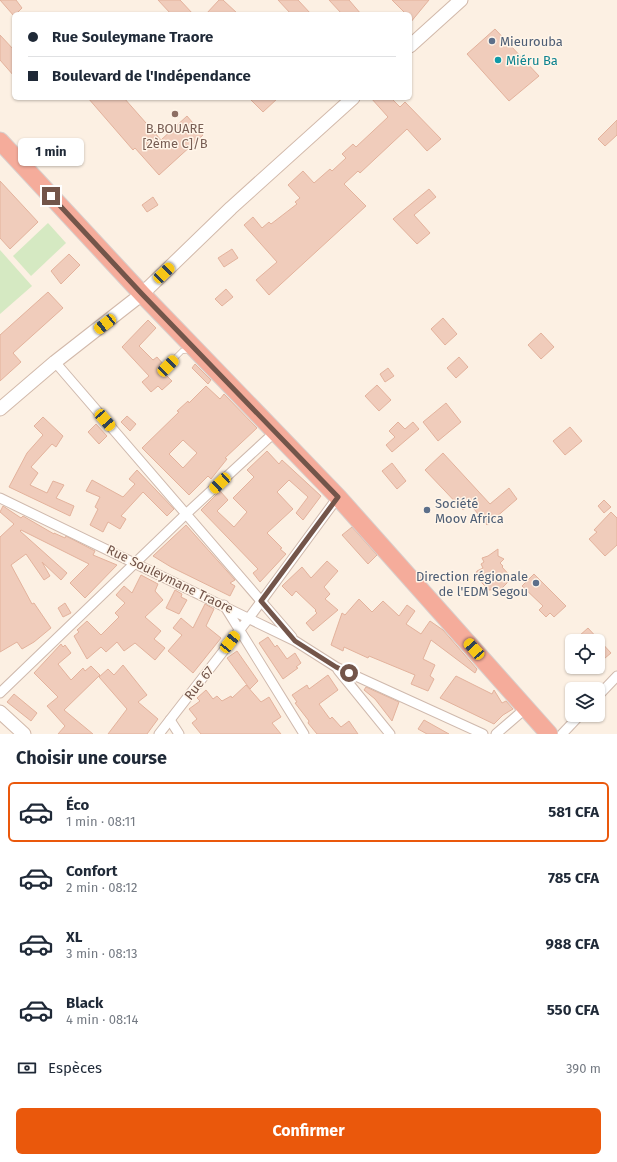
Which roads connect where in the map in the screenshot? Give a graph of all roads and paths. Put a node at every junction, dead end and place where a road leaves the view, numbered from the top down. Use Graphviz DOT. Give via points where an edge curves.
graph roads {
  1 [pos="461,0"];
  2 [pos="412,44"];
  3 [pos="351,100"];
  4 [pos="0,141"];
  5 [pos="142,294"];
  6 [pos="195,350"];
  7 [pos="55,362"];
  8 [pos="168,366"];
  9 [pos="0,409"];
  10 [pos="275,432"];
  11 [pos="338,497"];
  12 [pos="0,498"];
  13 [pos="186,514"];
  14 [pos="135,563"];
  15 [pos="261,601"];
  16 [pos="224,605"];
  17 [pos="249,618"];
  18 [pos="239,631"];
  19 [pos="295,641"];
  20 [pos="336,667"];
  21 [pos="617,676"];
  22 [pos="605,689"];
  23 [pos="0,693"];
  24 [pos="526,708"];
  25 [pos="0,712"];
  26 [pos="170,720"];
  27 [pos="573,722"];
  28 [pos="24,734"];
  29 [pos="159,734"];
  30 [pos="179,734"];
  31 [pos="304,734"];
  32 [pos="390,734"];
  33 [pos="483,734"];
  34 [pos="496,734"];
  35 [pos="550,734"];
  36 [pos="562,734"];
  1 -- 2 [label="main road"];
  3 -- 5 [label="main road" via="231,208"];
  4 -- 5 [label="highway"];
  5 -- 6 [label="highway"];
  5 -- 7 [label="main road"];
  6 -- 8 [label="lane" via="182,351"];
  6 -- 10 [label="highway"];
  7 -- 9 [label="main road"];
  7 -- 13 [label="street"];
  10 -- 11 [label="highway"];
  10 -- 13 [label="street"];
  11 -- 15 [label="street, Rue 67"];
  11 -- 24 [label="highway"];
  12 -- 14 [label="street, Rue Souleymane Traore"];
  13 -- 14 [label="street"];
  13 -- 15 [label="street"];
  14 -- 16 [label="street, Rue Souleymane Traore"];
  14 -- 23 [label="street"];
  15 -- 17 [label="street, Rue 67"];
  15 -- 19 [label="street"];
  16 -- 17 [label="street, Rue Souleymane Traore"];
  16 -- 18 [label="street"];
  17 -- 18 [label="street, Rue 67"];
  17 -- 19 [label="street, Rue Souleymane Traore"];
  18 -- 26 [label="street, Rue 67"];
  18 -- 31 [label="street"];
  19 -- 20 [label="street, Rue Souleymane Traore"];
  20 -- 32 [label="street"];
  20 -- 33 [label="street"];
  21 -- 22 [label="street"];
  24 -- 34 [label="street"];
  24 -- 35 [label="highway"];
  25 -- 28 [label="main road"];
  26 -- 29 [label="street, Rue 67"];
  26 -- 30 [label="street"];
  27 -- 36 [label="street"];
}
